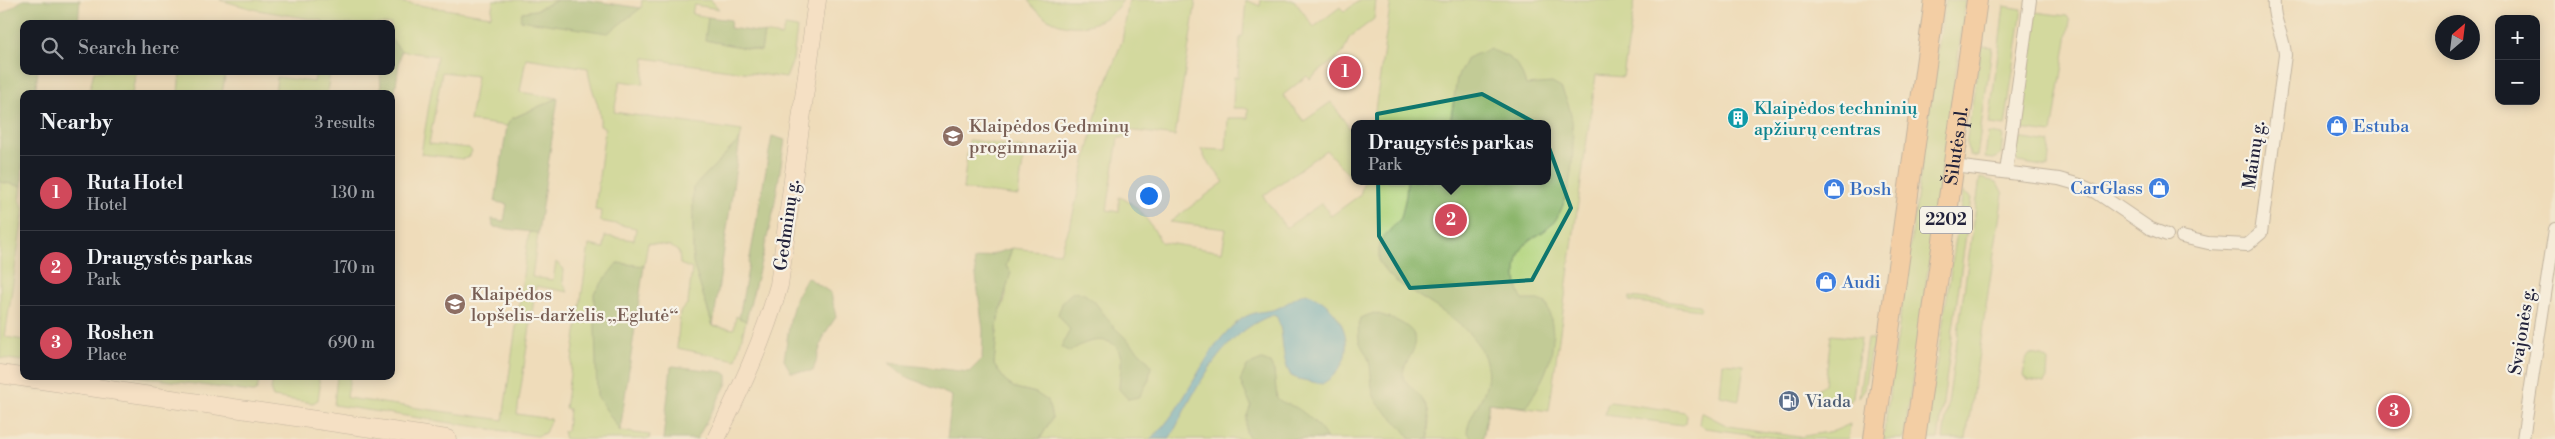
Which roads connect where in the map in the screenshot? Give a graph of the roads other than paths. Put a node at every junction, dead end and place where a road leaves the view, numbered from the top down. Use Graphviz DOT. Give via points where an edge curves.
graph roads {
  1 [pos="817,0"];
  2 [pos="1935,0"];
  3 [pos="1977,0"];
  4 [pos="2030,0"];
  5 [pos="2274,0"];
  6 [pos="1954,166"];
  7 [pos="2006,172"];
  8 [pos="2555,229"];
  9 [pos="2168,235"];
  10 [pos="2182,238"];
  11 [pos="0,374"];
  12 [pos="20,377"];
  13 [pos="41,380"];
  14 [pos="447,439"];
  15 [pos="716,439"];
  16 [pos="1874,439"];
  17 [pos="1915,439"];
  18 [pos="2523,439"];
  1 -- 15 [label="street, Gedminų g." via="779,285 768,326 751,369"];
  2 -- 16 [label="main road, 2202"];
  3 -- 6 [label="main road, Šilutės pl. / 2202"];
  4 -- 7 [label="street"];
  5 -- 10 [label="street, Mainų g." via="2273,15 2284,40 2285,56 2261,232 2247,245 2208,244"];
  6 -- 7 [label="street"];
  6 -- 17 [label="main road, Šilutės pl. / 2202"];
  7 -- 9 [label="street" via="2080,185 2149,228"];
  8 -- 18 [label="street, Svajonės g."];
  11 -- 12 [label="street"];
  13 -- 14 [label="street"];
}
